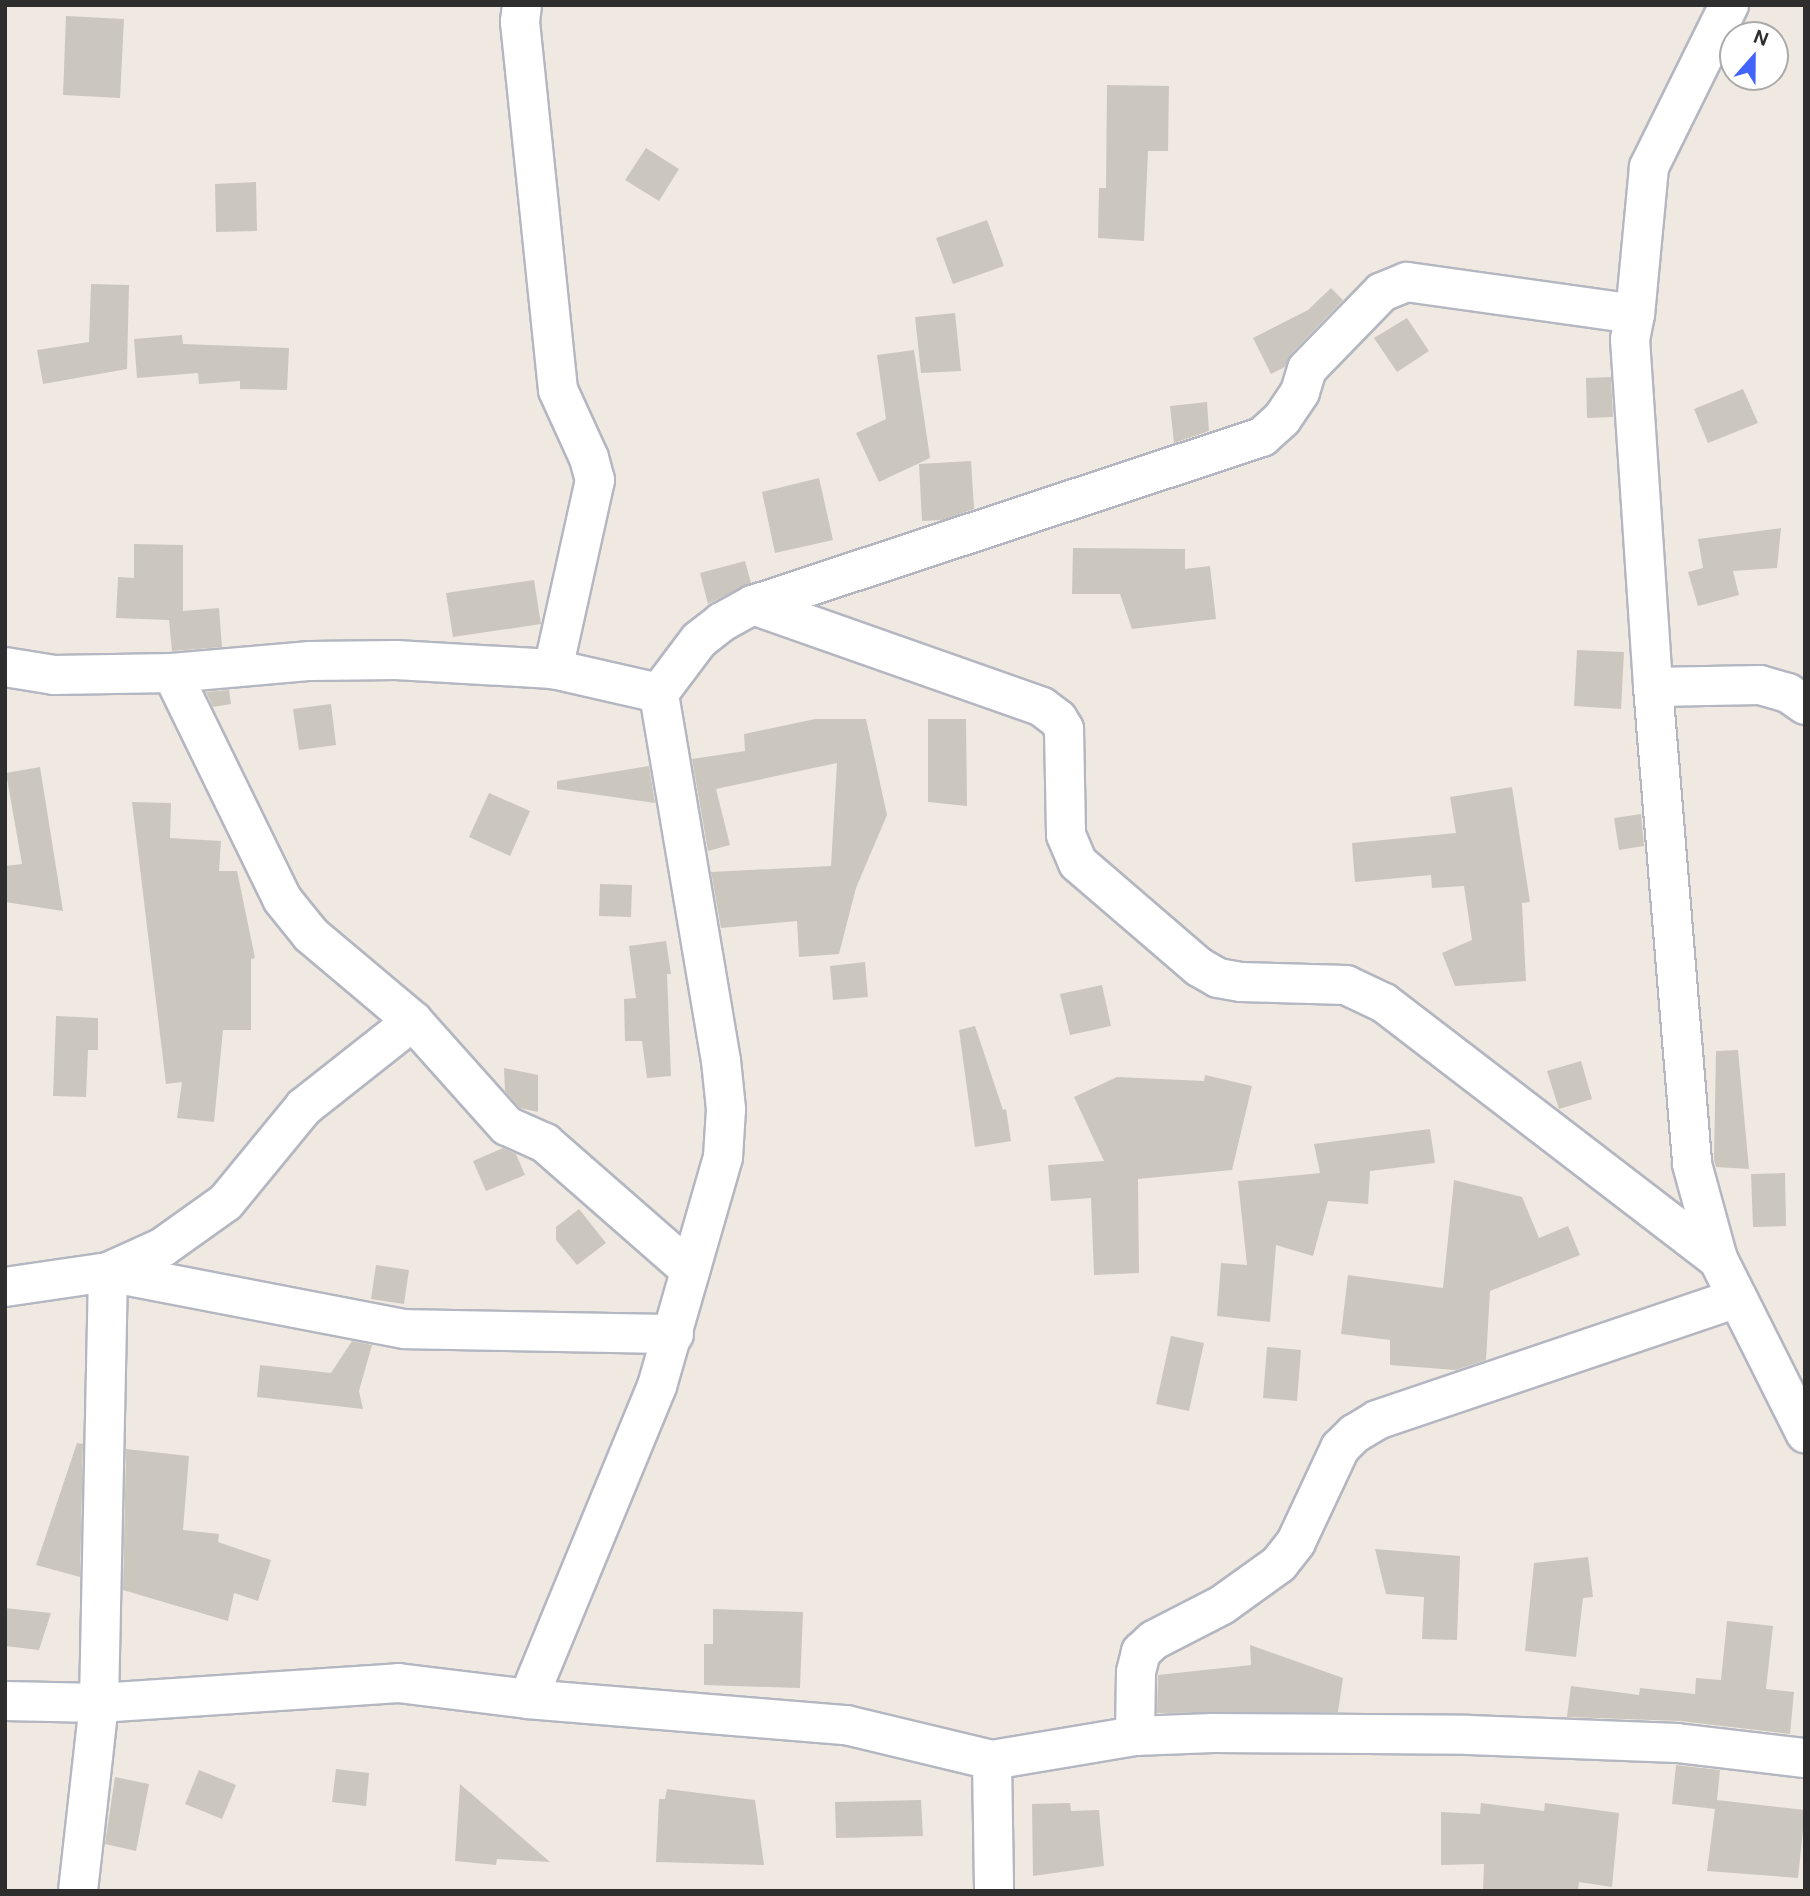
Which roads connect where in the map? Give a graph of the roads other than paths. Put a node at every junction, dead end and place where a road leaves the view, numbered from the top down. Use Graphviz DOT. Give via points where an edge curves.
graph roads {
  1 [pos="522,5"];
  2 [pos="1729,5"];
  3 [pos="1635,314"];
  4 [pos="753,605"];
  5 [pos="5,667"];
  6 [pos="553,669"];
  7 [pos="172,673"];
  8 [pos="1653,687"];
  9 [pos="659,693"];
  10 [pos="1805,705"];
  11 [pos="413,1021"];
  12 [pos="1718,1259"];
  13 [pos="690,1270"];
  14 [pos="108,1272"];
  15 [pos="5,1287"];
  16 [pos="1737,1298"];
  17 [pos="674,1334"];
  18 [pos="1805,1433"];
  19 [pos="528,1699"];
  20 [pos="5,1701"];
  21 [pos="99,1703"];
  22 [pos="1136,1735"];
  23 [pos="1805,1758"];
  24 [pos="992,1760"];
  25 [pos="78,1891"];
  26 [pos="993,1891"];
  1 -- 6 [label="street" via="520,22 558,390 595,480"];
  2 -- 3 [label="street" via="1649,167"];
  3 -- 4 [label="street" via="1407,282 1382,292 1307,369 1300,392 1282,419 1262,437"];
  3 -- 8 [label="street" via="1630,339"];
  4 -- 9 [label="street" via="699,640"];
  4 -- 12 [label="street" via="1042,707 1064,729 1066,835 1077,863 1199,967 1218,978 1241,982 1346,985 1384,1003"];
  5 -- 7 [label="street" via="54,676"];
  6 -- 7 [label="street" via="396,660 310,661"];
  6 -- 9 [label="street"];
  7 -- 11 [label="street" via="282,899 311,935"];
  8 -- 10 [label="street" via="1760,685 1788,693"];
  8 -- 12 [label="street" via="1692,1164"];
  9 -- 13 [label="street" via="726,1109 723,1157"];
  11 -- 13 [label="street" via="507,1126 545,1143"];
  11 -- 14 [label="street" via="304,1107 226,1202 163,1247"];
  12 -- 16 [label="street"];
  13 -- 17 [label="street"];
  14 -- 15 [label="street"];
  14 -- 17 [label="street" via="405,1329"];
  14 -- 21 [label="street"];
  16 -- 18 [label="street"];
  16 -- 22 [label="street" via="1377,1420 1354,1434 1340,1448 1296,1542 1279,1564 1222,1605 1154,1640 1141,1653 1136,1672"];
  17 -- 19 [label="street" via="657,1386"];
  19 -- 21 [label="street" via="398,1683"];
  19 -- 24 [label="street" via="846,1725"];
  20 -- 21 [label="street"];
  21 -- 25 [label="street"];
  22 -- 23 [label="street" via="1497,1736 1677,1743"];
  22 -- 24 [label="street"];
  24 -- 26 [label="street"];
}
